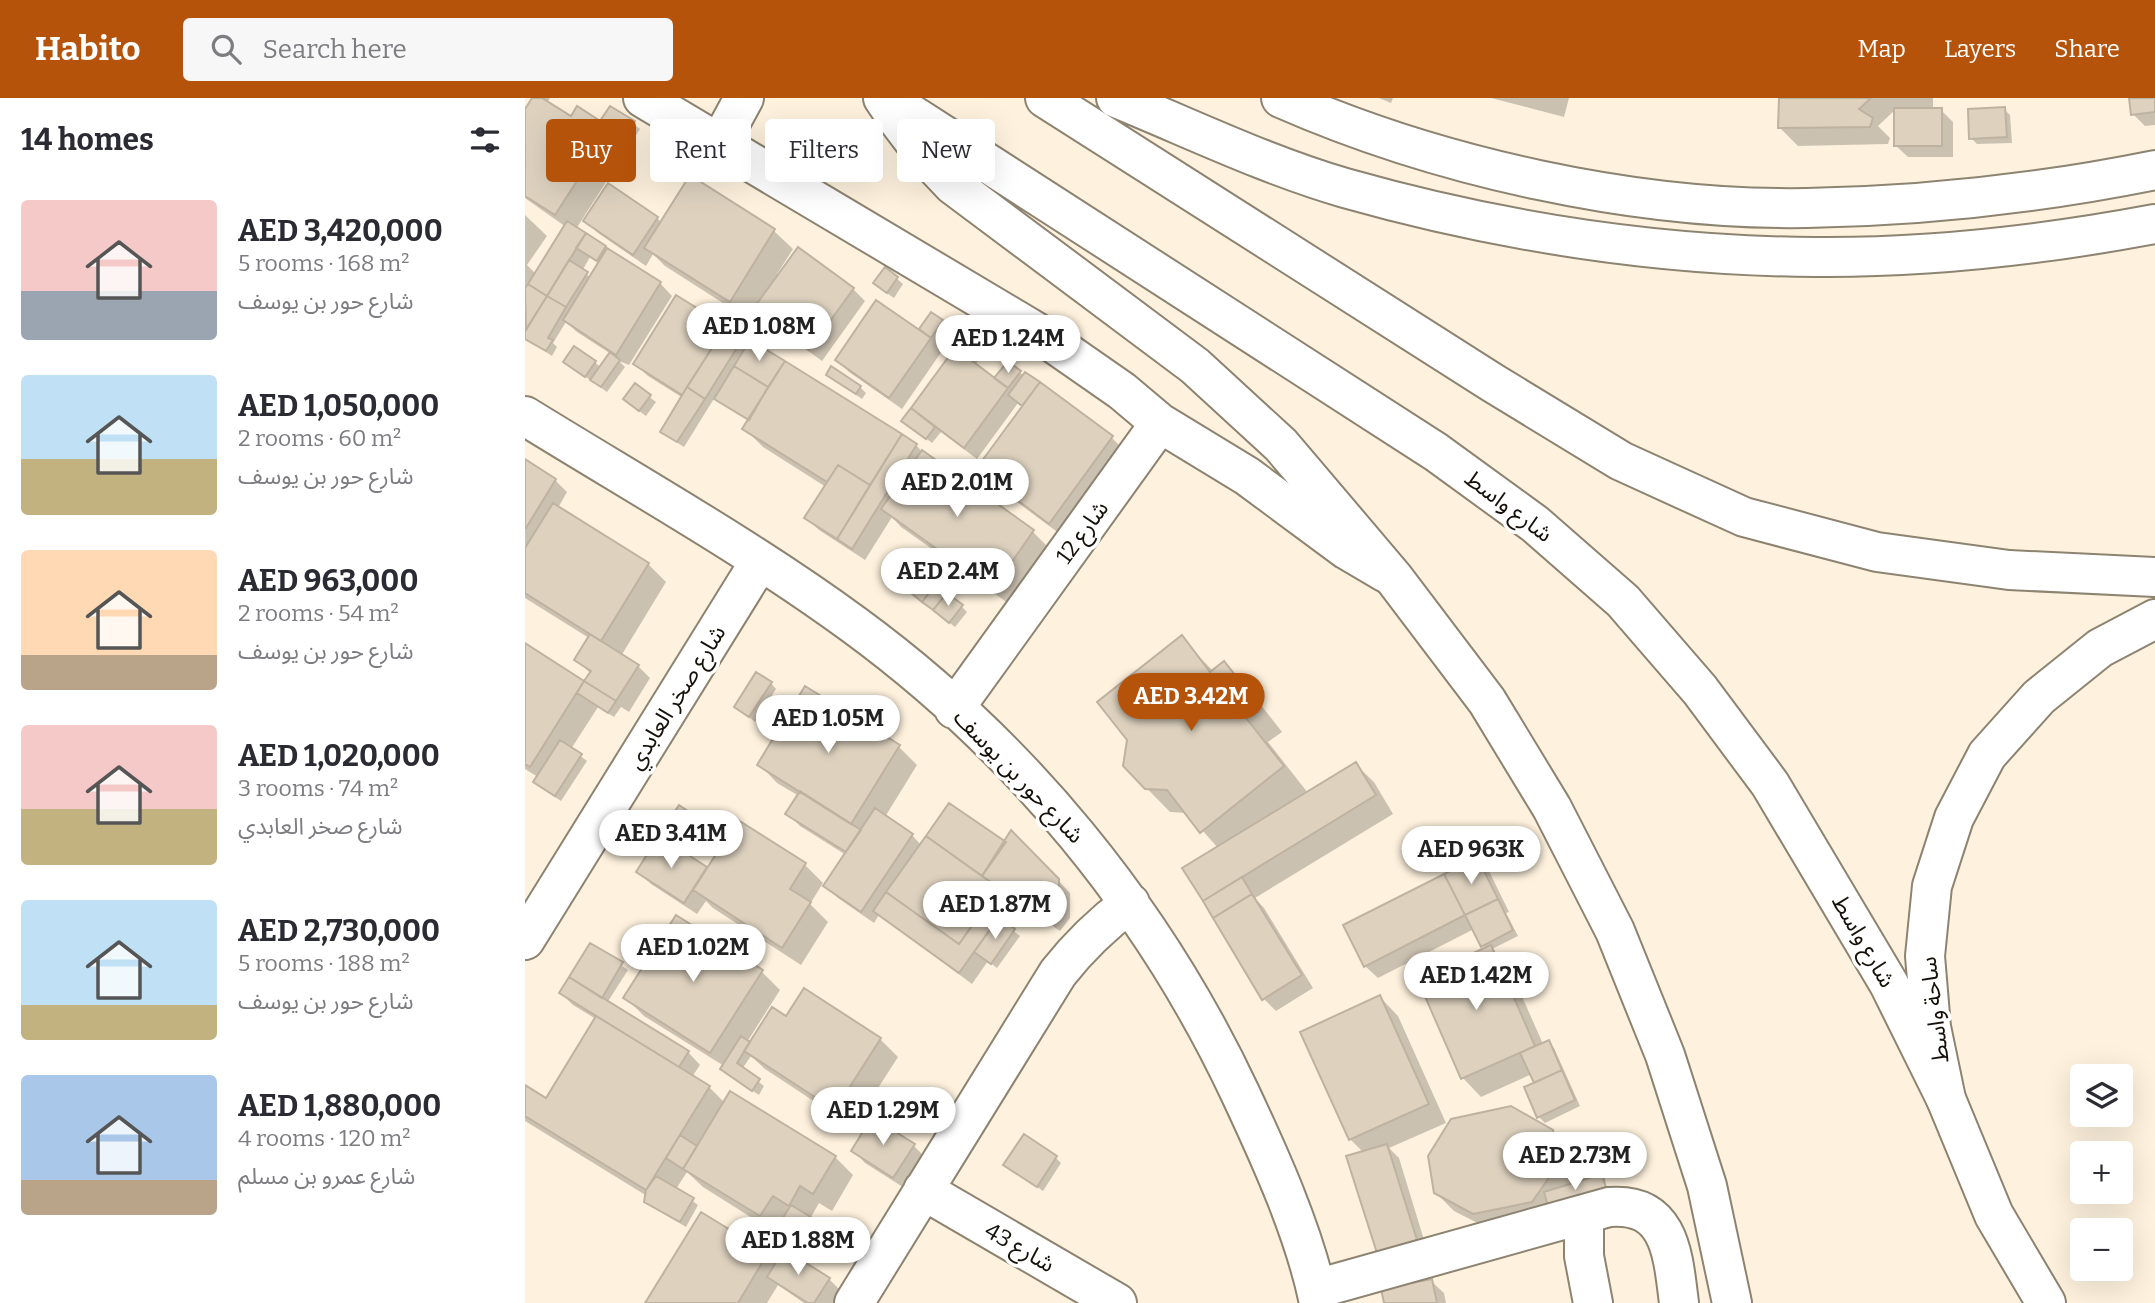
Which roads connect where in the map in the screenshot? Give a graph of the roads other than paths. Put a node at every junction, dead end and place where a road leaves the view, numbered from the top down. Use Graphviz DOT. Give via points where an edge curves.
graph roads {
  1 [pos="643,98"];
  2 [pos="744,98"];
  3 [pos="885,98"];
  4 [pos="1045,98"];
  5 [pos="1116,98"];
  6 [pos="1281,98"];
  7 [pos="678,119"];
  8 [pos="733,119"];
  9 [pos="751,163"];
  10 [pos="2155,170"];
  11 [pos="2155,224"];
  12 [pos="525,416"];
  13 [pos="1160,423"];
  14 [pos="760,561"];
  15 [pos="1393,577"];
  16 [pos="2155,577"];
  17 [pos="2155,619"];
  18 [pos="954,709"];
  19 [pos="1130,904"];
  20 [pos="525,940"];
  21 [pos="1946,1098"];
  22 [pos="1707,1186"];
  23 [pos="923,1190"];
  24 [pos="1584,1214"];
  25 [pos="1994,1215"];
  26 [pos="1678,1294"];
  27 [pos="1311,1298"];
  28 [pos="854,1303"];
  29 [pos="1117,1303"];
  30 [pos="1593,1303"];
  31 [pos="1732,1303"];
  32 [pos="2027,1303"];
  33 [pos="2046,1303"];
  1 -- 7 [label="main road"];
  2 -- 8 [label="main road"];
  3 -- 15 [label="main road" via="925,158 953,185 1241,405 1282,445"];
  3 -- 21 [label="main road, شارع واسط" via="1436,452 1535,524 1623,601 1700,690 1770,784 1889,984"];
  4 -- 16 [label="main road" via="1609,454 1744,517 1877,552 2008,570"];
  5 -- 11 [label="main road" via="1264,160 1343,187 1553,234 1684,251 1815,257 1947,253"];
  6 -- 10 [label="main road" via="1386,139 1489,169 1594,190 1700,204 1806,208 1919,202 2020,193"];
  9 -- 13 [label="main road" via="1043,336"];
  12 -- 14 [label="main road, شارع حور بن يوسف"];
  13 -- 15 [label="main road" via="1247,476 1347,550"];
  13 -- 18 [label="main road, شارع 12"];
  14 -- 18 [label="main road, شارع حور بن يوسف" via="854,625"];
  14 -- 20 [label="main road, شارع صخر العابدي"];
  15 -- 22 [label="main road" via="1487,701 1552,808 1615,931 1665,1055"];
  17 -- 21 [label="main road, ساحة واسط" via="2100,648 2039,697 1987,755 1954,818 1932,886 1925,956 1931,1027"];
  18 -- 19 [label="main road, شارع حور بن يوسف" via="1046,798"];
  19 -- 23 [label="main road" via="1095,931 1058,973"];
  19 -- 27 [label="main road, شارع حور بن يوسف" via="1230,1071 1304,1251"];
  21 -- 25 [label="main road, ساحة واسط"];
  22 -- 26 [label="main road"];
  22 -- 31 [label="main road"];
  23 -- 28 [label="main road"];
  23 -- 29 [label="main road, شارع 43"];
  24 -- 26 [label="main road" via="1621,1206 1653,1219 1668,1238"];
  24 -- 27 [label="main road"];
  24 -- 30 [label="main road" via="1584,1256"];
  25 -- 32 [label="main road"];
  25 -- 33 [label="main road, ساحة واسط"];
}
